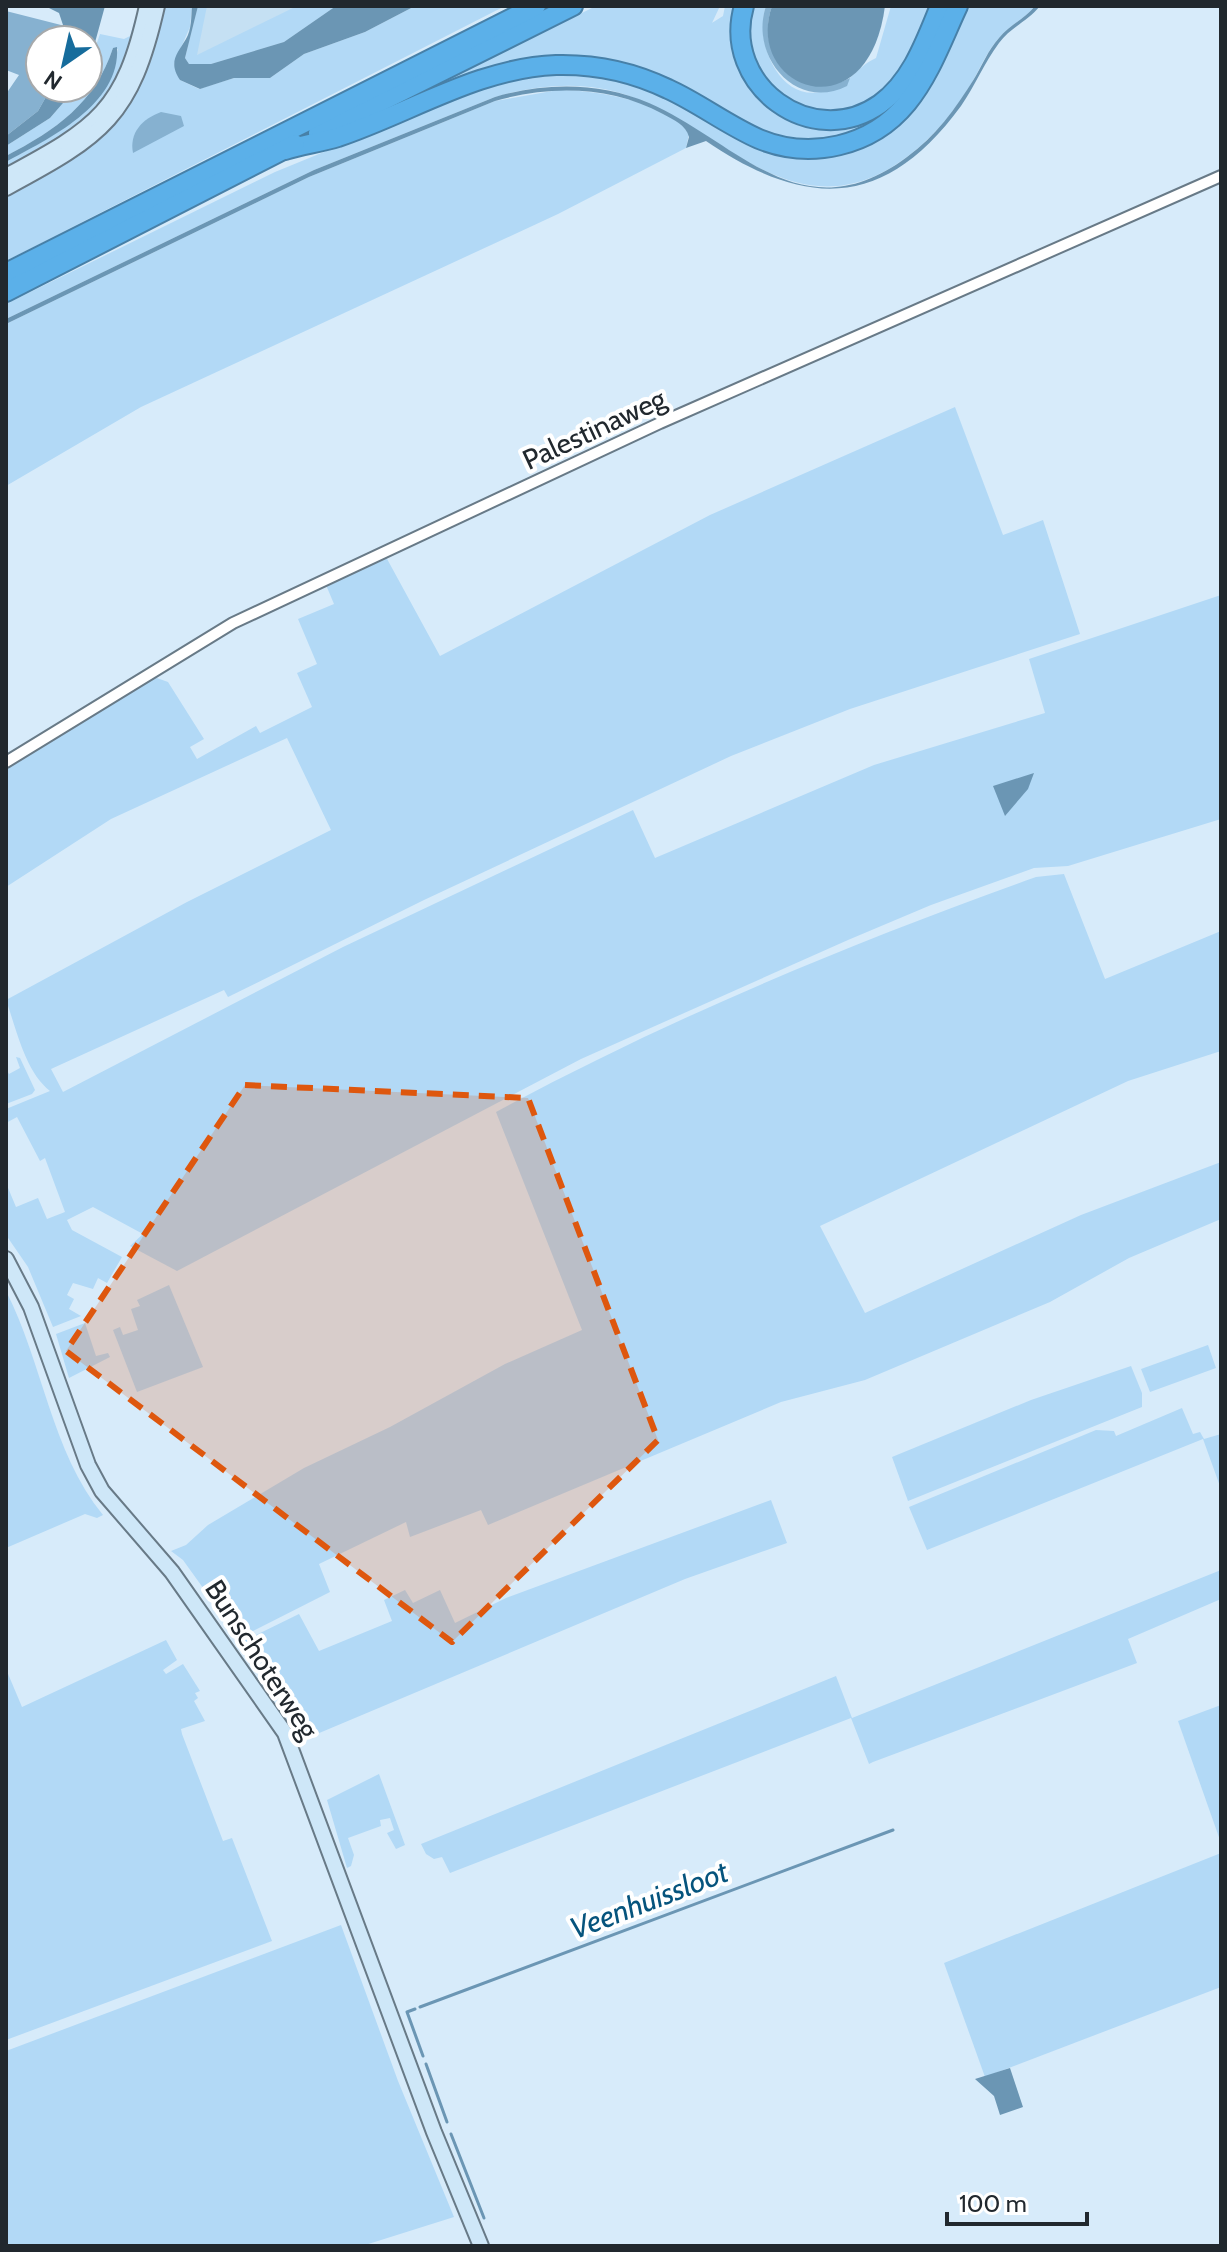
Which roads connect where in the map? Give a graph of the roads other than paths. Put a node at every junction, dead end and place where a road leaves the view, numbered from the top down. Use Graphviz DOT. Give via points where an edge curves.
graph roads {
  1 [pos="147,6"];
  2 [pos="157,6"];
  3 [pos="536,6"];
  4 [pos="573,6"];
  5 [pos="744,6"];
  6 [pos="958,6"];
  7 [pos="940,9"];
  8 [pos="285,150"];
  9 [pos="6,176"];
  10 [pos="1221,176"];
  11 [pos="6,188"];
  12 [pos="6,273"];
  13 [pos="6,292"];
  14 [pos="6,762"];
  15 [pos="6,1259"];
  16 [pos="481,2246"];
  1 -- 9 [label="main road" via="135,59 109,106 79,135"];
  2 -- 11 [label="main road" via="141,69 112,117 74,151"];
  3 -- 12 [label="highway"];
  4 -- 8 [label="highway"];
  5 -- 7 [label="highway" via="741,43 754,79 781,106 821,119 860,114 890,95 913,65"];
  6 -- 8 [label="highway" via="920,84 899,111 860,139 831,147 772,144 658,84 606,69 559,65 488,77 337,137"];
  8 -- 13 [label="highway"];
  10 -- 14 [label="street, Palestinaweg" via="660,423 233,623"];
  15 -- 16 [label="main road, Bunschoterweg" via="31,1307 102,1491 172,1572 285,1733"];
}
